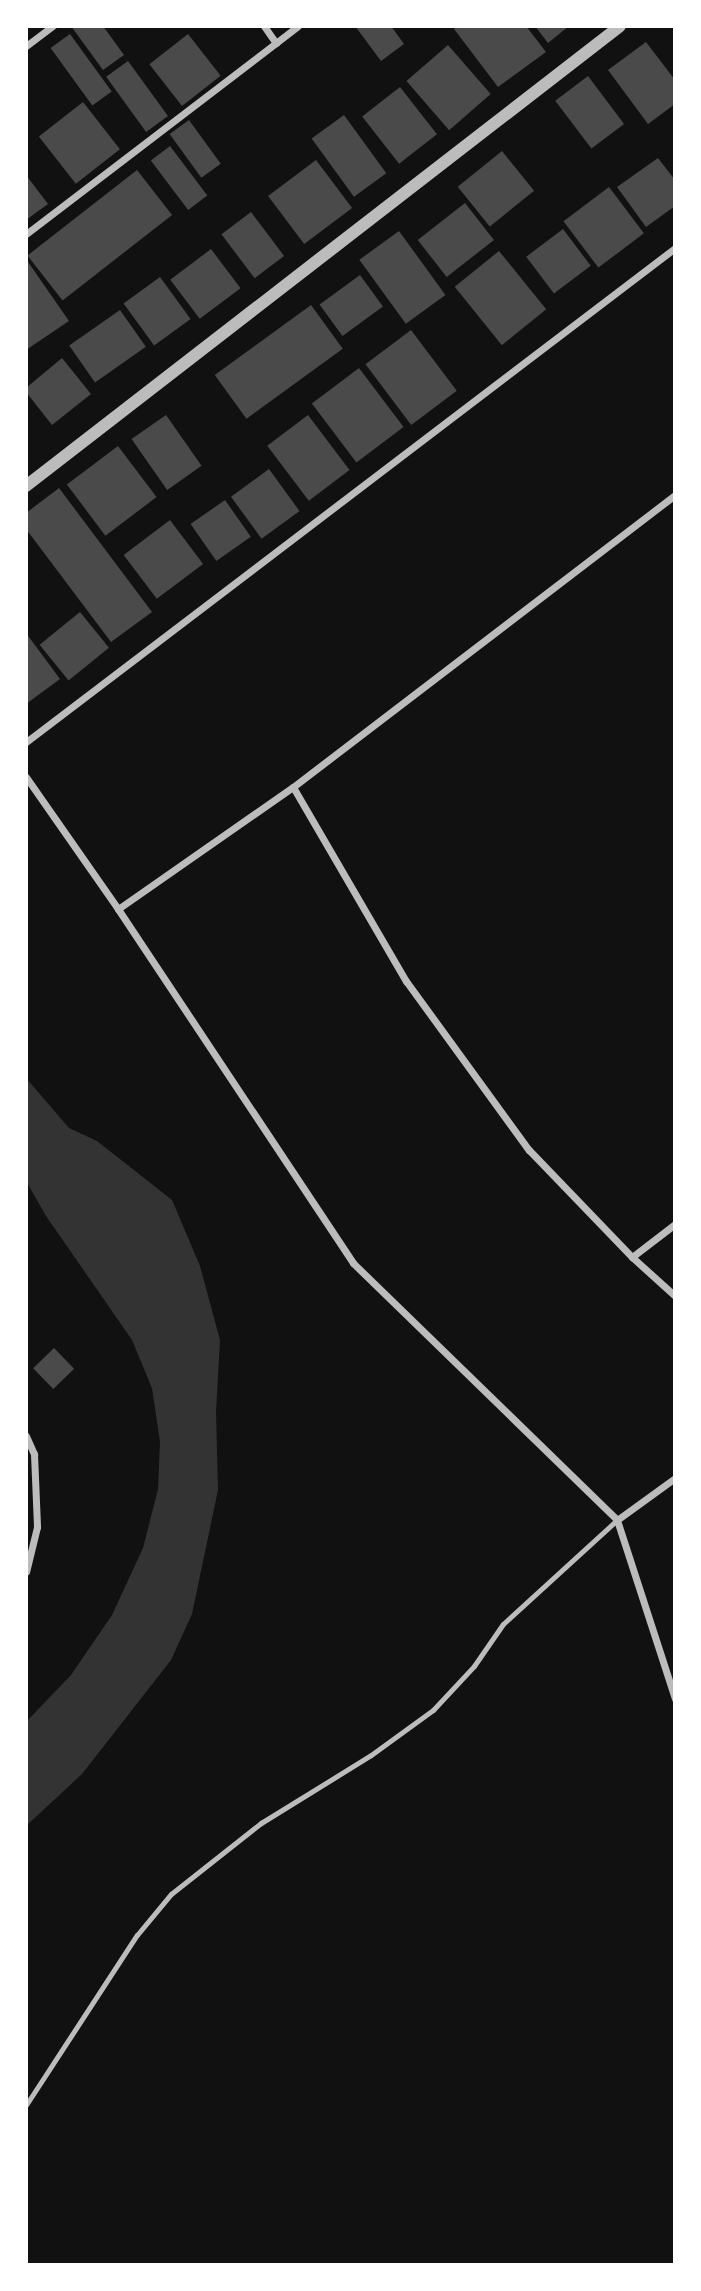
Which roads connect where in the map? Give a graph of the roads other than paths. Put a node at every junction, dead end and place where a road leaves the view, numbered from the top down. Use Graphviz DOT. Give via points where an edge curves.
graph roads {
  1 [pos="53,26"];
  2 [pos="264,26"];
  3 [pos="298,26"];
  4 [pos="620,26"];
  5 [pos="276,43"];
  6 [pos="26,46"];
  7 [pos="26,233"];
  8 [pos="675,248"];
  9 [pos="26,485"];
  10 [pos="675,495"];
  11 [pos="26,742"];
  12 [pos="26,777"];
  13 [pos="293,787"];
  14 [pos="118,909"];
  15 [pos="675,1224"];
  16 [pos="632,1257"];
  17 [pos="675,1296"];
  18 [pos="26,1437"];
  19 [pos="675,1478"];
  20 [pos="617,1520"];
  21 [pos="26,1572"];
  22 [pos="675,1699"];
  23 [pos="26,2105"];
  1 -- 6 [label="street"];
  2 -- 5 [label="street"];
  3 -- 5 [label="street"];
  4 -- 9 [label="street"];
  5 -- 7 [label="street"];
  8 -- 11 [label="street"];
  10 -- 13 [label="street"];
  12 -- 14 [label="street"];
  13 -- 14 [label="street"];
  13 -- 16 [label="street" via="406,981 529,1150"];
  14 -- 20 [label="street" via="353,1263"];
  15 -- 16 [label="street"];
  16 -- 17 [label="street"];
  18 -- 21 [label="street" via="34,1454 37,1527"];
  19 -- 20 [label="street"];
  20 -- 22 [label="street"];
  20 -- 23 [label="lane" via="503,1624 474,1666 433,1710 371,1755 261,1823 171,1894 137,1935"];
}
